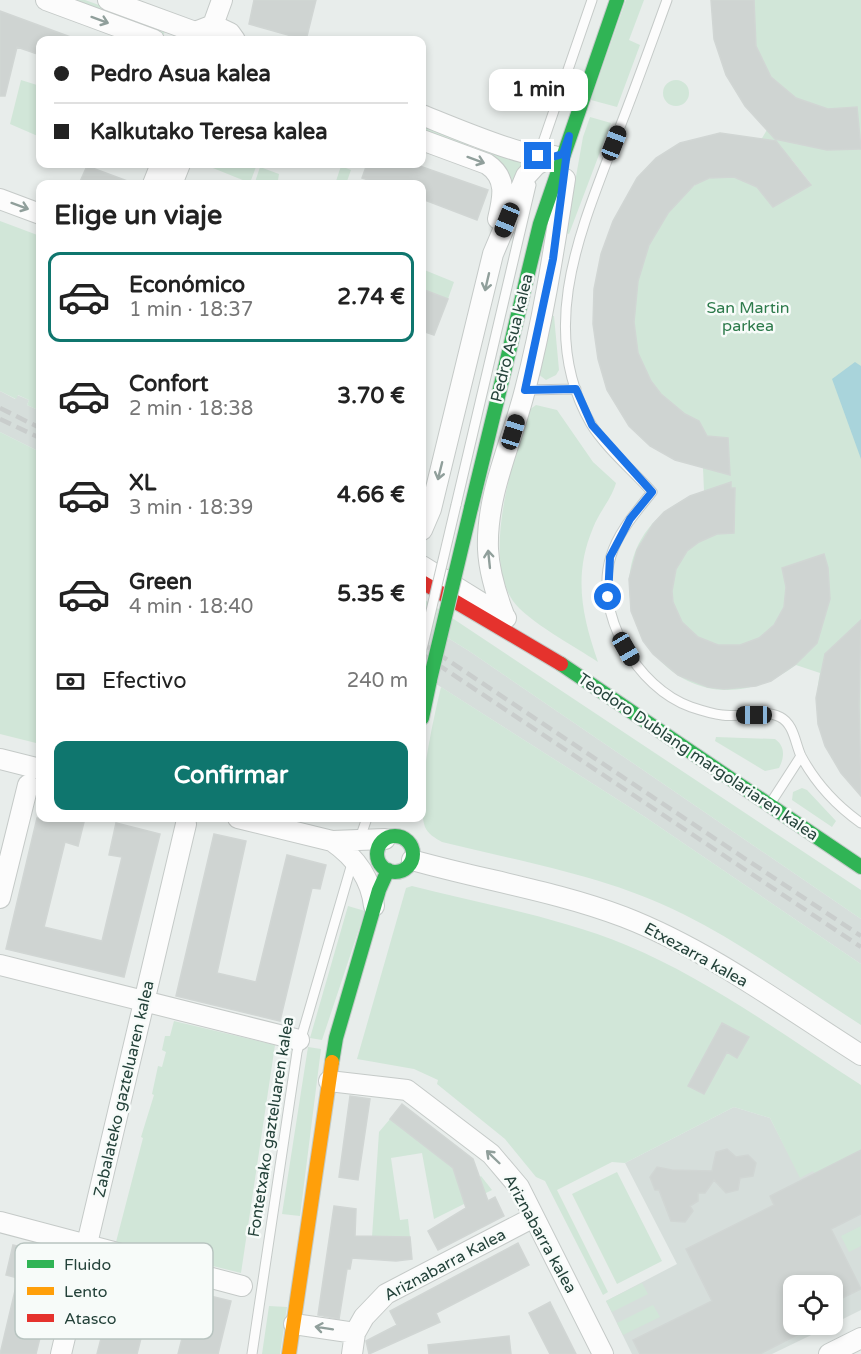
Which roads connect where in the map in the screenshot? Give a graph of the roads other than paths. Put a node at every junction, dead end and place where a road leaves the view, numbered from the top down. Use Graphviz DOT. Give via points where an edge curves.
graph roads {
  1 [pos="46,0"];
  2 [pos="108,0"];
  3 [pos="222,0"];
  4 [pos="592,0"];
  5 [pos="617,0"];
  6 [pos="667,0"];
  7 [pos="199,33"];
  8 [pos="143,36"];
  9 [pos="233,36"];
  10 [pos="426,116"];
  11 [pos="426,141"];
  12 [pos="551,154"];
  13 [pos="0,199"];
  14 [pos="36,212"];
  15 [pos="493,254"];
  16 [pos="576,389"];
  17 [pos="525,390"];
  18 [pos="426,518"];
  19 [pos="426,568"];
  20 [pos="426,584"];
  21 [pos="504,615"];
  22 [pos="426,633"];
  23 [pos="536,647"];
  24 [pos="426,699"];
  25 [pos="801,756"];
  26 [pos="0,759"];
  27 [pos="36,768"];
  28 [pos="28,785"];
  29 [pos="769,805"];
  30 [pos="253,822"];
  31 [pos="364,822"];
  32 [pos="861,823"];
  33 [pos="186,824"];
  34 [pos="395,834"];
  35 [pos="348,848"];
  36 [pos="412,860"];
  37 [pos="383,866"];
  38 [pos="861,867"];
  39 [pos="0,898"];
  40 [pos="374,906"];
  41 [pos="0,965"];
  42 [pos="144,1001"];
  43 [pos="300,1040"];
  44 [pos="861,1055"];
  45 [pos="329,1081"];
  46 [pos="534,1217"];
  47 [pos="0,1222"];
  48 [pos="84,1243"];
  49 [pos="88,1243"];
  50 [pos="213,1278"];
  51 [pos="242,1286"];
  52 [pos="294,1323"];
  53 [pos="355,1333"];
  54 [pos="861,1338"];
  55 [pos="64,1339"];
  56 [pos="60,1354"];
  57 [pos="252,1354"];
  58 [pos="289,1354"];
  59 [pos="352,1354"];
  60 [pos="603,1354"];
  61 [pos="830,1354"];
  1 -- 8 [label="street, one-way"];
  2 -- 7 [label="street"];
  3 -- 7 [label="street"];
  4 -- 12 [label="lane, Pedro Asua kalea"];
  5 -- 12 [label="main road, Pedro Asua kalea"];
  6 -- 16 [label="lane" via="572,257 566,326"];
  7 -- 9 [label="street"];
  10 -- 12 [label="street"];
  11 -- 15 [label="street, one-way" via="496,170 504,190"];
  12 -- 15 [label="street, Pedro Asua kalea" via="521,186"];
  12 -- 17 [label="street, Pedro Asua kalea" via="553,259"];
  12 -- 22 [label="lane, Pedro Asua kalea, bridge" via="456,505"];
  12 -- 24 [label="main road, Pedro Asua kalea, bridge" via="540,224"];
  13 -- 14 [label="street, one-way"];
  15 -- 18 [label="street, Pedro Asua kalea, one-way"];
  16 -- 17 [label="lane"];
  16 -- 25 [label="lane" via="592,425 652,492 630,519 610,557 608,597 616,632 636,666 661,693 690,707 722,715 766,713 780,717 788,723"];
  21 -- 17 [label="street, Pedro Asua kalea, one-way" via="489,565 490,528 494,496"];
  19 -- 21 [label="street, Teodoro Dublang margolariaren kalea"];
  20 -- 23 [label="main road, Teodoro Dublang margolariaren kalea"];
  21 -- 23 [label="street, Teodoro Dublang margolariaren kalea"];
  23 -- 29 [label="main road, Teodoro Dublang margolariaren kalea"];
  25 -- 29 [label="lane"];
  25 -- 32 [label="lane" via="843,810"];
  26 -- 27 [label="street"];
  28 -- 39 [label="street"];
  29 -- 38 [label="main road, Teodoro Dublang margolariaren kalea"];
  30 -- 35 [label="street"];
  31 -- 35 [label="lane"];
  33 -- 42 [label="street, Zabalateko gazteluaren kalea"];
  34 -- 35 [label="street"];
  34 -- 36 [label="main road" via="412,848"];
  34 -- 37 [label="main road" via="377,852"];
  35 -- 37 [label="street"];
  35 -- 40 [label="street" via="366,877"];
  35 -- 43 [label="lane, Fontetxako gazteluaren kalea"];
  36 -- 37 [label="main road" via="405,869 393,872"];
  36 -- 44 [label="street, Etxezarra kalea" via="600,908 649,927 724,968"];
  37 -- 40 [label="main road"];
  40 -- 45 [label="main road" via="336,1038"];
  41 -- 42 [label="street"];
  42 -- 43 [label="street"];
  42 -- 49 [label="street, Zabalateko gazteluaren kalea"];
  43 -- 57 [label="lane, Fontetxako gazteluaren kalea"];
  46 -- 45 [label="street, Ariznabarra kalea, one-way" via="519,1187 501,1164 419,1096 394,1087"];
  45 -- 52 [label="main road"];
  46 -- 53 [label="street, Ariznabarra Kalea" via="386,1294"];
  46 -- 60 [label="street, Ariznabarra kalea"];
  47 -- 48 [label="street"];
  50 -- 51 [label="street"];
  53 -- 52 [label="street, one-way"];
  52 -- 58 [label="main road"];
  53 -- 59 [label="street, Ariznabarra Kalea"];
  54 -- 61 [label="street"];
  55 -- 56 [label="street, Zabalateko gazteluaren kalea"];
}
